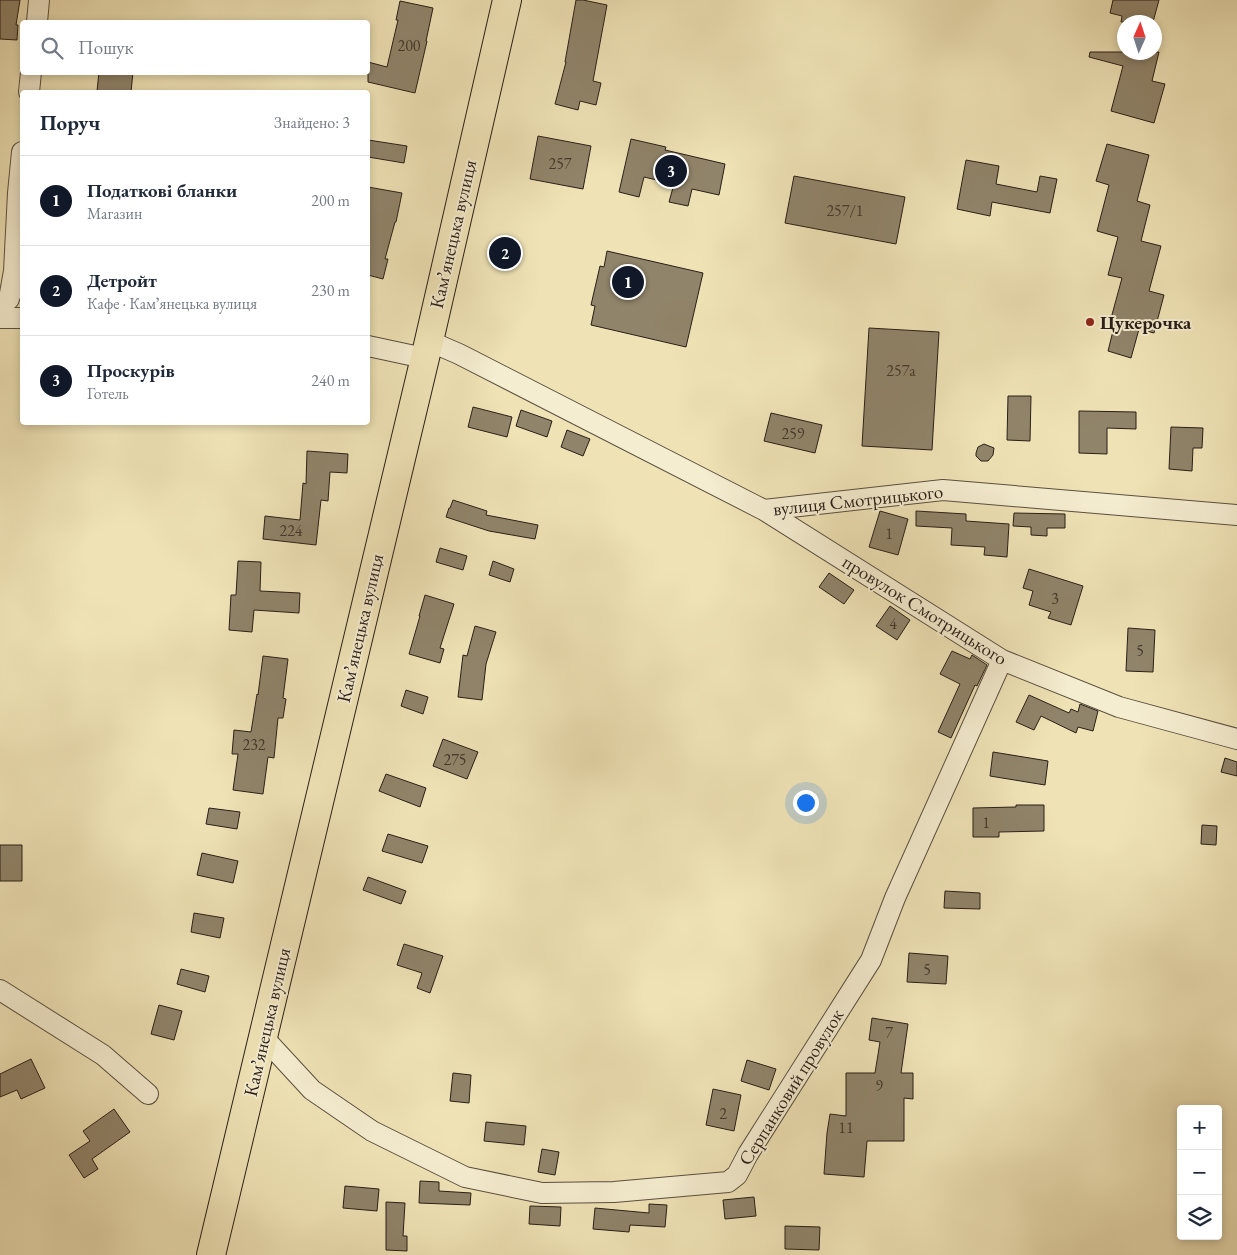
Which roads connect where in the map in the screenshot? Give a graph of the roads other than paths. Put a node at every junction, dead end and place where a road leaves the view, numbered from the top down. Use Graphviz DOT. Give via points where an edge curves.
graph roads {
  1 [pos="39,0"];
  2 [pos="507,0"];
  3 [pos="37,20"];
  4 [pos="31,75"];
  5 [pos="29,90"];
  6 [pos="20,173"];
  7 [pos="18,280"];
  8 [pos="0,306"];
  9 [pos="0,318"];
  10 [pos="20,318"];
  11 [pos="370,346"];
  12 [pos="426,349"];
  13 [pos="764,510"];
  14 [pos="1237,515"];
  15 [pos="1002,660"];
  16 [pos="1237,739"];
  17 [pos="0,990"];
  18 [pos="264,1038"];
  19 [pos="148,1094"];
  20 [pos="211,1255"];
  1 -- 3 [label="street"];
  2 -- 12 [label="main road, Камʼянецька вулиця"];
  4 -- 5 [label="street"];
  6 -- 7 [label="street"];
  7 -- 8 [label="street" via="9,299"];
  9 -- 10 [label="street"];
  11 -- 12 [label="street, вулиця Смотрицького"];
  12 -- 13 [label="street, вулиця Смотрицького" via="459,354"];
  12 -- 18 [label="main road, Камʼянецька вулиця"];
  13 -- 14 [label="street, вулиця Смотрицького" via="944,490"];
  13 -- 15 [label="street, провулок Смотрицького"];
  15 -- 16 [label="street, провулок Смотрицького" via="1119,706"];
  15 -- 18 [label="street, Серпанковий провулок" via="895,898 871,960 737,1175 728,1182 614,1192 542,1192 465,1177 372,1132 312,1090"];
  17 -- 19 [label="street" via="104,1055"];
  18 -- 20 [label="main road, Камʼянецька вулиця"];
}
